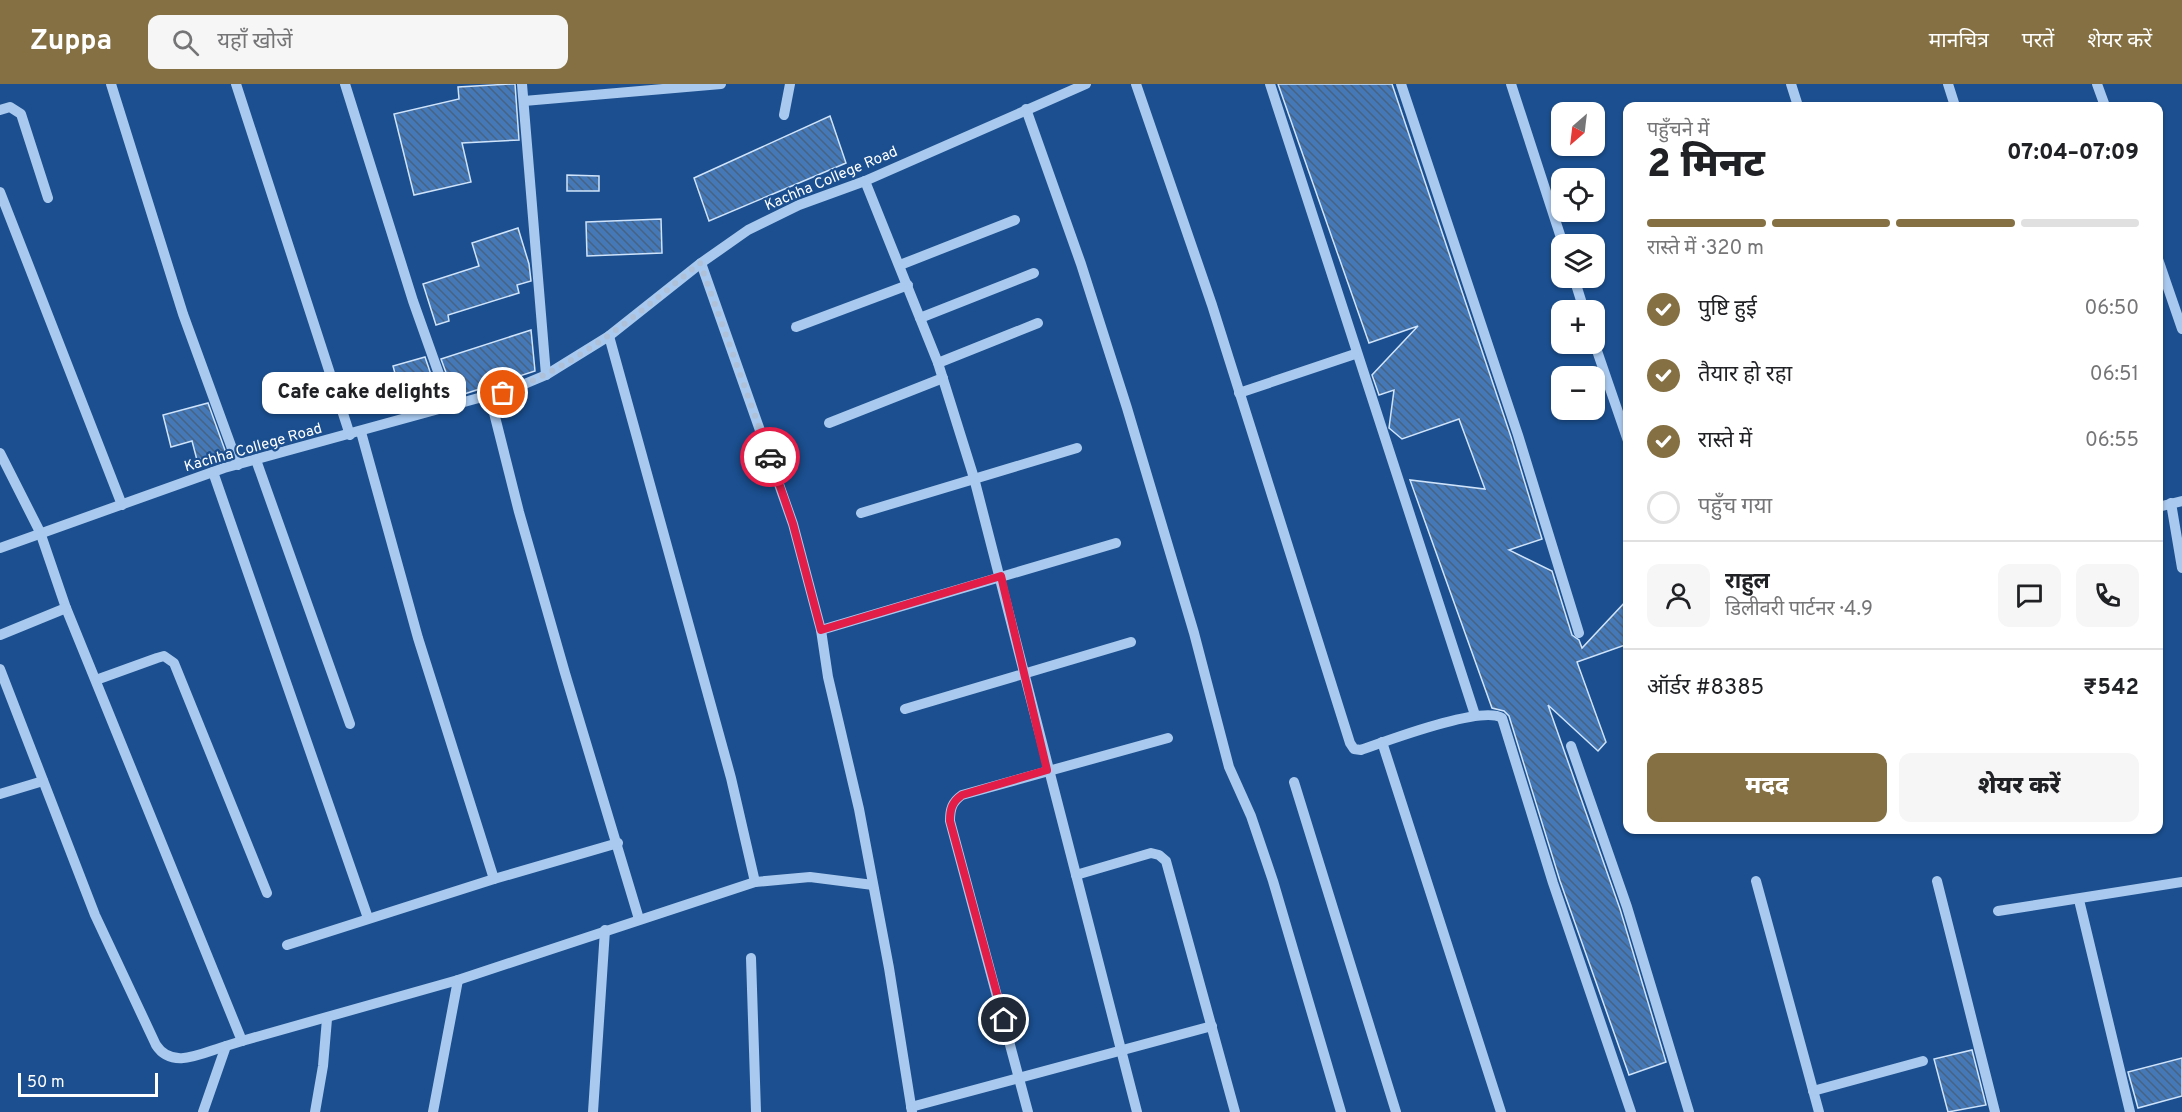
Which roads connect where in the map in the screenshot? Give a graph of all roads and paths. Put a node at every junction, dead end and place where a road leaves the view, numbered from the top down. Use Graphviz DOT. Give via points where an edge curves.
graph roads {
  1 [pos="111,84"];
  2 [pos="236,84"];
  3 [pos="345,84"];
  4 [pos="522,84"];
  5 [pos="721,84"];
  6 [pos="790,84"];
  7 [pos="1086,84"];
  8 [pos="1136,84"];
  9 [pos="1270,84"];
  10 [pos="1401,84"];
  11 [pos="1510,84"];
  12 [pos="1791,84"];
  13 [pos="1948,84"];
  14 [pos="2097,84"];
  15 [pos="524,101"];
  16 [pos="1797,102"];
  17 [pos="1954,102"];
  18 [pos="2103,102"];
  19 [pos="1026,109"];
  20 [pos="0,110"];
  21 [pos="784,115"];
  22 [pos="865,181"];
  23 [pos="0,192"];
  24 [pos="48,198"];
  25 [pos="1015,220"];
  26 [pos="1560,234"];
  27 [pos="700,263"];
  28 [pos="900,264"];
  29 [pos="1034,273"];
  30 [pos="2163,274"];
  31 [pos="908,285"];
  32 [pos="920,318"];
  33 [pos="1038,323"];
  34 [pos="796,327"];
  35 [pos="2182,329"];
  36 [pos="609,336"];
  37 [pos="1355,354"];
  38 [pos="1598,354"];
  39 [pos="938,363"];
  40 [pos="546,375"];
  41 [pos="943,378"];
  42 [pos="1239,393"];
  43 [pos="490,397"];
  44 [pos="451,408"];
  45 [pos="829,423"];
  46 [pos="1623,426"];
  47 [pos="355,433"];
  48 [pos="1077,448"];
  49 [pos="0,453"];
  50 [pos="256,460"];
  51 [pos="238,465"];
  52 [pos="3,466"];
  53 [pos="213,472"];
  54 [pos="974,478"];
  55 [pos="2177,502"];
  56 [pos="122,505"];
  57 [pos="861,513"];
  58 [pos="40,532"];
  59 [pos="1116,543"];
  60 [pos="0,548"];
  61 [pos="2182,568"];
  62 [pos="1001,576"];
  63 [pos="66,608"];
  64 [pos="821,630"];
  65 [pos="1580,633"];
  66 [pos="0,635"];
  67 [pos="1131,642"];
  68 [pos="0,669"];
  69 [pos="1024,673"];
  70 [pos="96,680"];
  71 [pos="905,709"];
  72 [pos="1474,715"];
  73 [pos="350,724"];
  74 [pos="1168,738"];
  75 [pos="1382,742"];
  76 [pos="1571,746"];
  77 [pos="1047,770"];
  78 [pos="43,781"];
  79 [pos="1293,782"];
  80 [pos="0,794"];
  81 [pos="618,843"];
  82 [pos="1076,875"];
  83 [pos="494,879"];
  84 [pos="1756,881"];
  85 [pos="1937,881"];
  86 [pos="754,882"];
  87 [pos="2182,882"];
  88 [pos="873,885"];
  89 [pos="267,892"];
  90 [pos="2079,900"];
  91 [pos="1998,911"];
  92 [pos="368,918"];
  93 [pos="639,919"];
  94 [pos="605,930"];
  95 [pos="287,945"];
  96 [pos="751,958"];
  97 [pos="458,980"];
  98 [pos="327,1019"];
  99 [pos="1212,1026"];
  100 [pos="242,1041"];
  101 [pos="226,1046"];
  102 [pos="1119,1050"];
  103 [pos="1923,1061"];
  104 [pos="1019,1076"];
  105 [pos="1813,1091"];
  106 [pos="912,1109"];
  107 [pos="203,1112"];
  108 [pos="315,1112"];
  109 [pos="433,1112"];
  110 [pos="593,1112"];
  111 [pos="756,1112"];
  112 [pos="1028,1112"];
  113 [pos="1137,1112"];
  114 [pos="1235,1112"];
  115 [pos="1341,1112"];
  116 [pos="1396,1112"];
  117 [pos="1501,1112"];
  118 [pos="1631,1112"];
  119 [pos="1689,1112"];
  120 [pos="1819,1112"];
  121 [pos="1995,1112"];
  122 [pos="2130,1112"];
  1 -- 51 [label="street" via="183,314"];
  2 -- 47 [label="street"];
  3 -- 44 [label="street"];
  4 -- 15 [label="street"];
  5 -- 15 [label="street"];
  6 -- 21 [label="street"];
  7 -- 19 [label="street, Kachha College Road"];
  8 -- 42 [label="street"];
  9 -- 37 [label="street"];
  10 -- 65 [label="street"];
  11 -- 26 [label="street"];
  12 -- 16 [label="street"];
  13 -- 17 [label="street"];
  14 -- 18 [label="street"];
  15 -- 40 [label="street"];
  19 -- 22 [label="street, Kachha College Road"];
  19 -- 115 [label="street" via="1127,408 1229,767 1273,880"];
  20 -- 24 [label="street" via="10,107 21,114"];
  22 -- 27 [label="street, Kachha College Road" via="799,204 748,230"];
  22 -- 28 [label="street"];
  23 -- 56 [label="street"];
  25 -- 28 [label="street"];
  27 -- 36 [label="street, Kachha College Road"];
  27 -- 64 [label="street" via="793,524"];
  28 -- 31 [label="street"];
  29 -- 32 [label="street"];
  30 -- 35 [label="street"];
  31 -- 32 [label="street"];
  31 -- 34 [label="street"];
  32 -- 39 [label="street"];
  33 -- 39 [label="street"];
  36 -- 40 [label="street, Kachha College Road"];
  36 -- 86 [label="street" via="728,766"];
  37 -- 42 [label="street"];
  37 -- 72 [label="street"];
  38 -- 46 [label="street"];
  39 -- 41 [label="street"];
  40 -- 43 [label="street, Kachha College Road"];
  41 -- 45 [label="street"];
  41 -- 54 [label="street"];
  42 -- 75 [label="street" via="1350,743 1361,750"];
  43 -- 44 [label="street, Kachha College Road"];
  43 -- 81 [label="street" via="555,638"];
  44 -- 47 [label="street, Kachha College Road"];
  47 -- 50 [label="street, Kachha College Road"];
  47 -- 83 [label="street"];
  48 -- 54 [label="street"];
  49 -- 52 [label="street"];
  50 -- 51 [label="street, Kachha College Road"];
  50 -- 73 [label="street"];
  51 -- 53 [label="street, Kachha College Road"];
  52 -- 58 [label="street"];
  53 -- 56 [label="street, Kachha College Road"];
  53 -- 92 [label="street"];
  54 -- 57 [label="street"];
  54 -- 62 [label="street"];
  55 -- 61 [label="street"];
  56 -- 58 [label="street, Kachha College Road"];
  58 -- 60 [label="street, Kachha College Road"];
  58 -- 63 [label="street"];
  59 -- 62 [label="street"];
  62 -- 64 [label="street"];
  62 -- 69 [label="street"];
  63 -- 66 [label="street"];
  63 -- 70 [label="street"];
  64 -- 88 [label="street"];
  67 -- 69 [label="street"];
  68 -- 78 [label="street"];
  69 -- 71 [label="street"];
  69 -- 77 [label="street"];
  70 -- 89 [label="street" via="164,656 174,663"];
  70 -- 100 [label="street"];
  72 -- 75 [label="street"];
  72 -- 118 [label="street" via="1497,715 1506,724 1553,883"];
  74 -- 77 [label="street"];
  75 -- 117 [label="street"];
  76 -- 119 [label="street" via="1627,907"];
  77 -- 82 [label="street"];
  77 -- 104 [label="street" via="962,795 950,810"];
  78 -- 80 [label="street"];
  78 -- 101 [label="street" via="95,915 162,1054 184,1059"];
  79 -- 116 [label="street"];
  81 -- 83 [label="street"];
  81 -- 93 [label="street"];
  82 -- 99 [label="street" via="1151,853 1166,861"];
  82 -- 102 [label="street"];
  83 -- 92 [label="street"];
  84 -- 105 [label="street"];
  85 -- 121 [label="street"];
  86 -- 88 [label="street" via="810,877"];
  86 -- 93 [label="street"];
  87 -- 90 [label="street"];
  88 -- 106 [label="street"];
  90 -- 91 [label="street"];
  90 -- 122 [label="street"];
  92 -- 95 [label="street"];
  93 -- 94 [label="street"];
  94 -- 97 [label="street"];
  94 -- 110 [label="street"];
  96 -- 111 [label="street"];
  97 -- 98 [label="street"];
  97 -- 109 [label="street"];
  98 -- 100 [label="street"];
  98 -- 108 [label="street" via="324,1066"];
  99 -- 102 [label="street"];
  99 -- 114 [label="street"];
  100 -- 101 [label="street"];
  101 -- 107 [label="street"];
  102 -- 104 [label="street"];
  102 -- 113 [label="street"];
  103 -- 105 [label="street"];
  104 -- 106 [label="street"];
  104 -- 112 [label="street"];
  105 -- 120 [label="street"];
}
